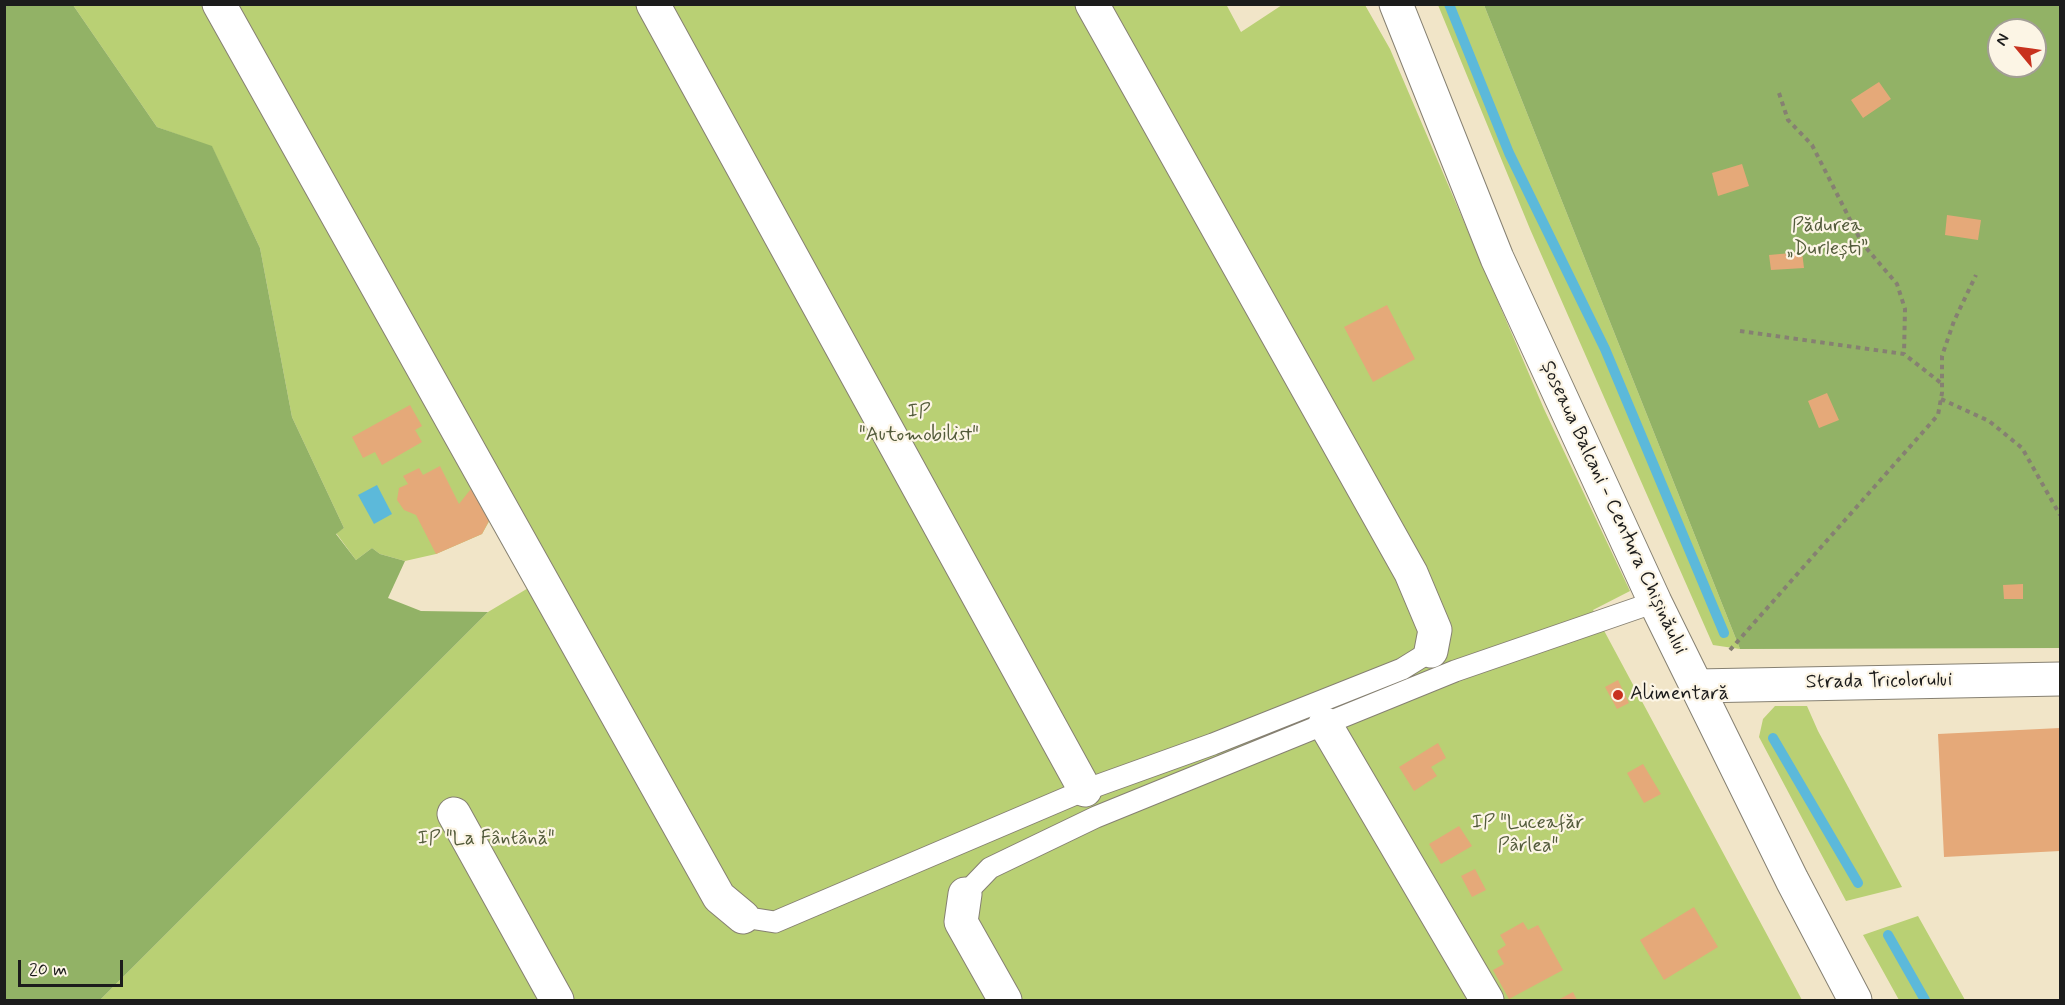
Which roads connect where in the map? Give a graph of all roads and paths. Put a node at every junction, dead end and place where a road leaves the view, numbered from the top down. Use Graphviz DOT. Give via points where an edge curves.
graph roads {
  1 [pos="219,4"];
  2 [pos="653,4"];
  3 [pos="1092,4"];
  4 [pos="1396,4"];
  5 [pos="1779,93"];
  6 [pos="1976,275"];
  7 [pos="1740,331"];
  8 [pos="1904,354"];
  9 [pos="1942,384"];
  10 [pos="1941,399"];
  11 [pos="2061,515"];
  12 [pos="1655,602"];
  13 [pos="1431,651"];
  14 [pos="2061,679"];
  15 [pos="1697,686"];
  16 [pos="1324,724"];
  17 [pos="1085,790"];
  18 [pos="454,814"];
  19 [pos="965,894"];
  20 [pos="743,917"];
  21 [pos="557,1000"];
  22 [pos="1005,1000"];
  23 [pos="1487,1000"];
  24 [pos="1855,1000"];
  1 -- 20 [label="main road" via="718,897"];
  2 -- 17 [label="main road"];
  3 -- 13 [label="main road" via="1411,573 1434,630"];
  4 -- 12 [label="main road, Șoseaua Balcani - Centura Chișinăului" via="1497,258"];
  5 -- 8 [label="path" via="1788,120 1812,145 1862,243 1898,284 1905,309"];
  6 -- 9 [label="path" via="1942,356"];
  7 -- 8 [label="path"];
  8 -- 9 [label="path"];
  9 -- 10 [label="path"];
  10 -- 11 [label="path" via="1989,422 2022,447"];
  10 -- 15 [label="path" via="1938,415"];
  12 -- 15 [label="main road, Șoseaua Balcani - Centura Chișinăului"];
  12 -- 16 [label="lane" via="1455,671"];
  13 -- 17 [label="lane" via="1402,669"];
  14 -- 15 [label="main road, Strada Tricolorului"];
  15 -- 24 [label="main road, Șoseaua Balcani - Centura Chișinăului"];
  16 -- 19 [label="lane" via="1096,817 990,868"];
  16 -- 23 [label="main road"];
  17 -- 20 [label="lane" via="775,922"];
  18 -- 21 [label="main road"];
  19 -- 22 [label="main road" via="961,922"];
}
